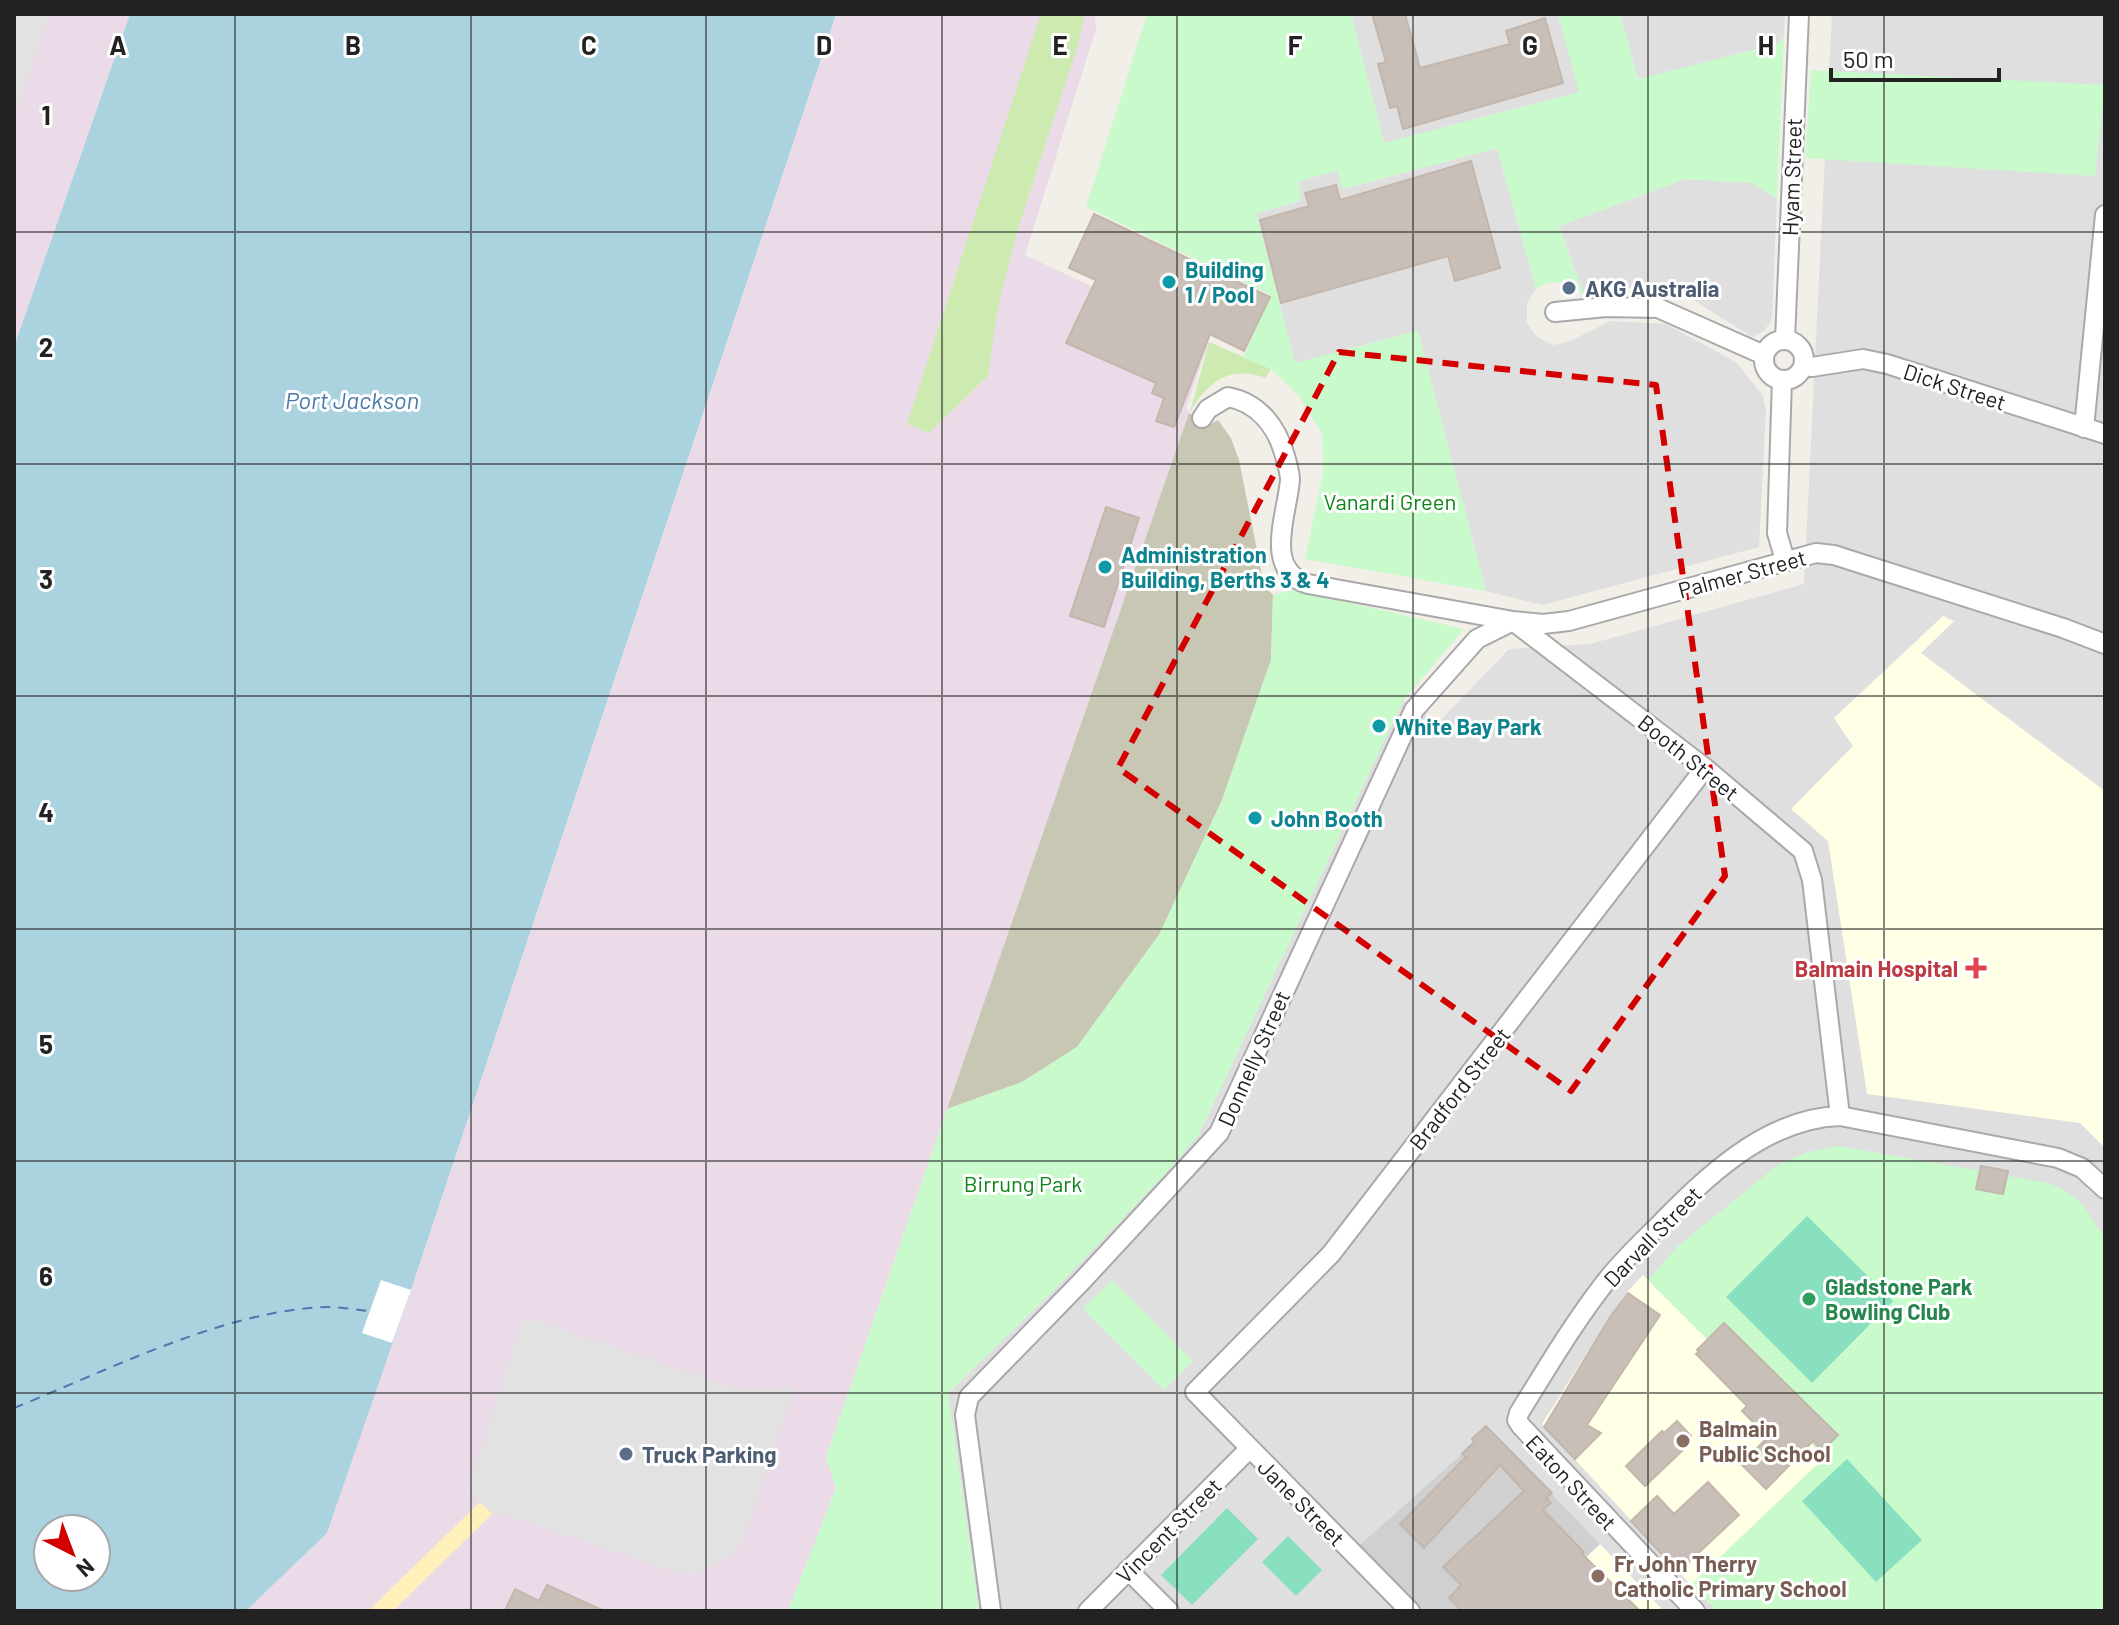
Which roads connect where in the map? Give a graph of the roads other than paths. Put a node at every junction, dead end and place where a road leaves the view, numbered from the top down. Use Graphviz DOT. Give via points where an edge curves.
graph roads {
  1 [pos="1799,14"];
  2 [pos="2105,215"];
  3 [pos="1555,312"];
  4 [pos="1785,340"];
  5 [pos="1764,355"];
  6 [pos="1803,366"];
  7 [pos="1782,380"];
  8 [pos="1202,418"];
  9 [pos="2084,428"];
  10 [pos="2105,434"];
  11 [pos="1785,560"];
  12 [pos="1513,621"];
  13 [pos="2105,644"];
  14 [pos="1705,768"];
  15 [pos="1840,1116"];
  16 [pos="2105,1189"];
  17 [pos="1195,1392"];
  18 [pos="1517,1420"];
  19 [pos="1249,1449"];
  20 [pos="1128,1570"];
  21 [pos="1682,1606"];
  22 [pos="991,1611"];
  23 [pos="1088,1611"];
  24 [pos="1169,1611"];
  25 [pos="1410,1611"];
  1 -- 4 [label="street, Hyam Street"];
  2 -- 9 [label="street"];
  3 -- 5 [label="street" via="1658,308"];
  4 -- 5 [label="street" via="1772,344"];
  4 -- 6 [label="street" via="1800,348"];
  5 -- 7 [label="street" via="1769,374"];
  6 -- 7 [label="street" via="1795,377"];
  6 -- 9 [label="street, Dick Street" via="1863,359"];
  7 -- 11 [label="street" via="1777,533"];
  8 -- 12 [label="street, Booth Street" via="1228,397 1243,400 1262,414 1281,442 1290,476 1281,550 1292,577"];
  9 -- 10 [label="street, Dick Street"];
  11 -- 12 [label="street, Palmer Street" via="1569,621"];
  11 -- 13 [label="street, Palmer Street" via="1834,555"];
  12 -- 14 [label="street, Booth Street"];
  12 -- 22 [label="street, Donnelly Street" via="1477,639 1414,710 1219,1133 969,1397 965,1415"];
  14 -- 15 [label="street, Booth Street" via="1803,851 1812,880"];
  14 -- 17 [label="street, Bradford Street" via="1331,1254"];
  15 -- 16 [label="street" via="2069,1161"];
  15 -- 18 [label="street, Darvall Street" via="1810,1119 1772,1134 1725,1164 1680,1203 1608,1279"];
  17 -- 19 [label="street, Jane Street"];
  18 -- 21 [label="street, Eaton Street"];
  19 -- 20 [label="street, Vincent Street"];
  19 -- 25 [label="street, Jane Street"];
  20 -- 23 [label="street, Vincent Street"];
  20 -- 24 [label="street"];
}
